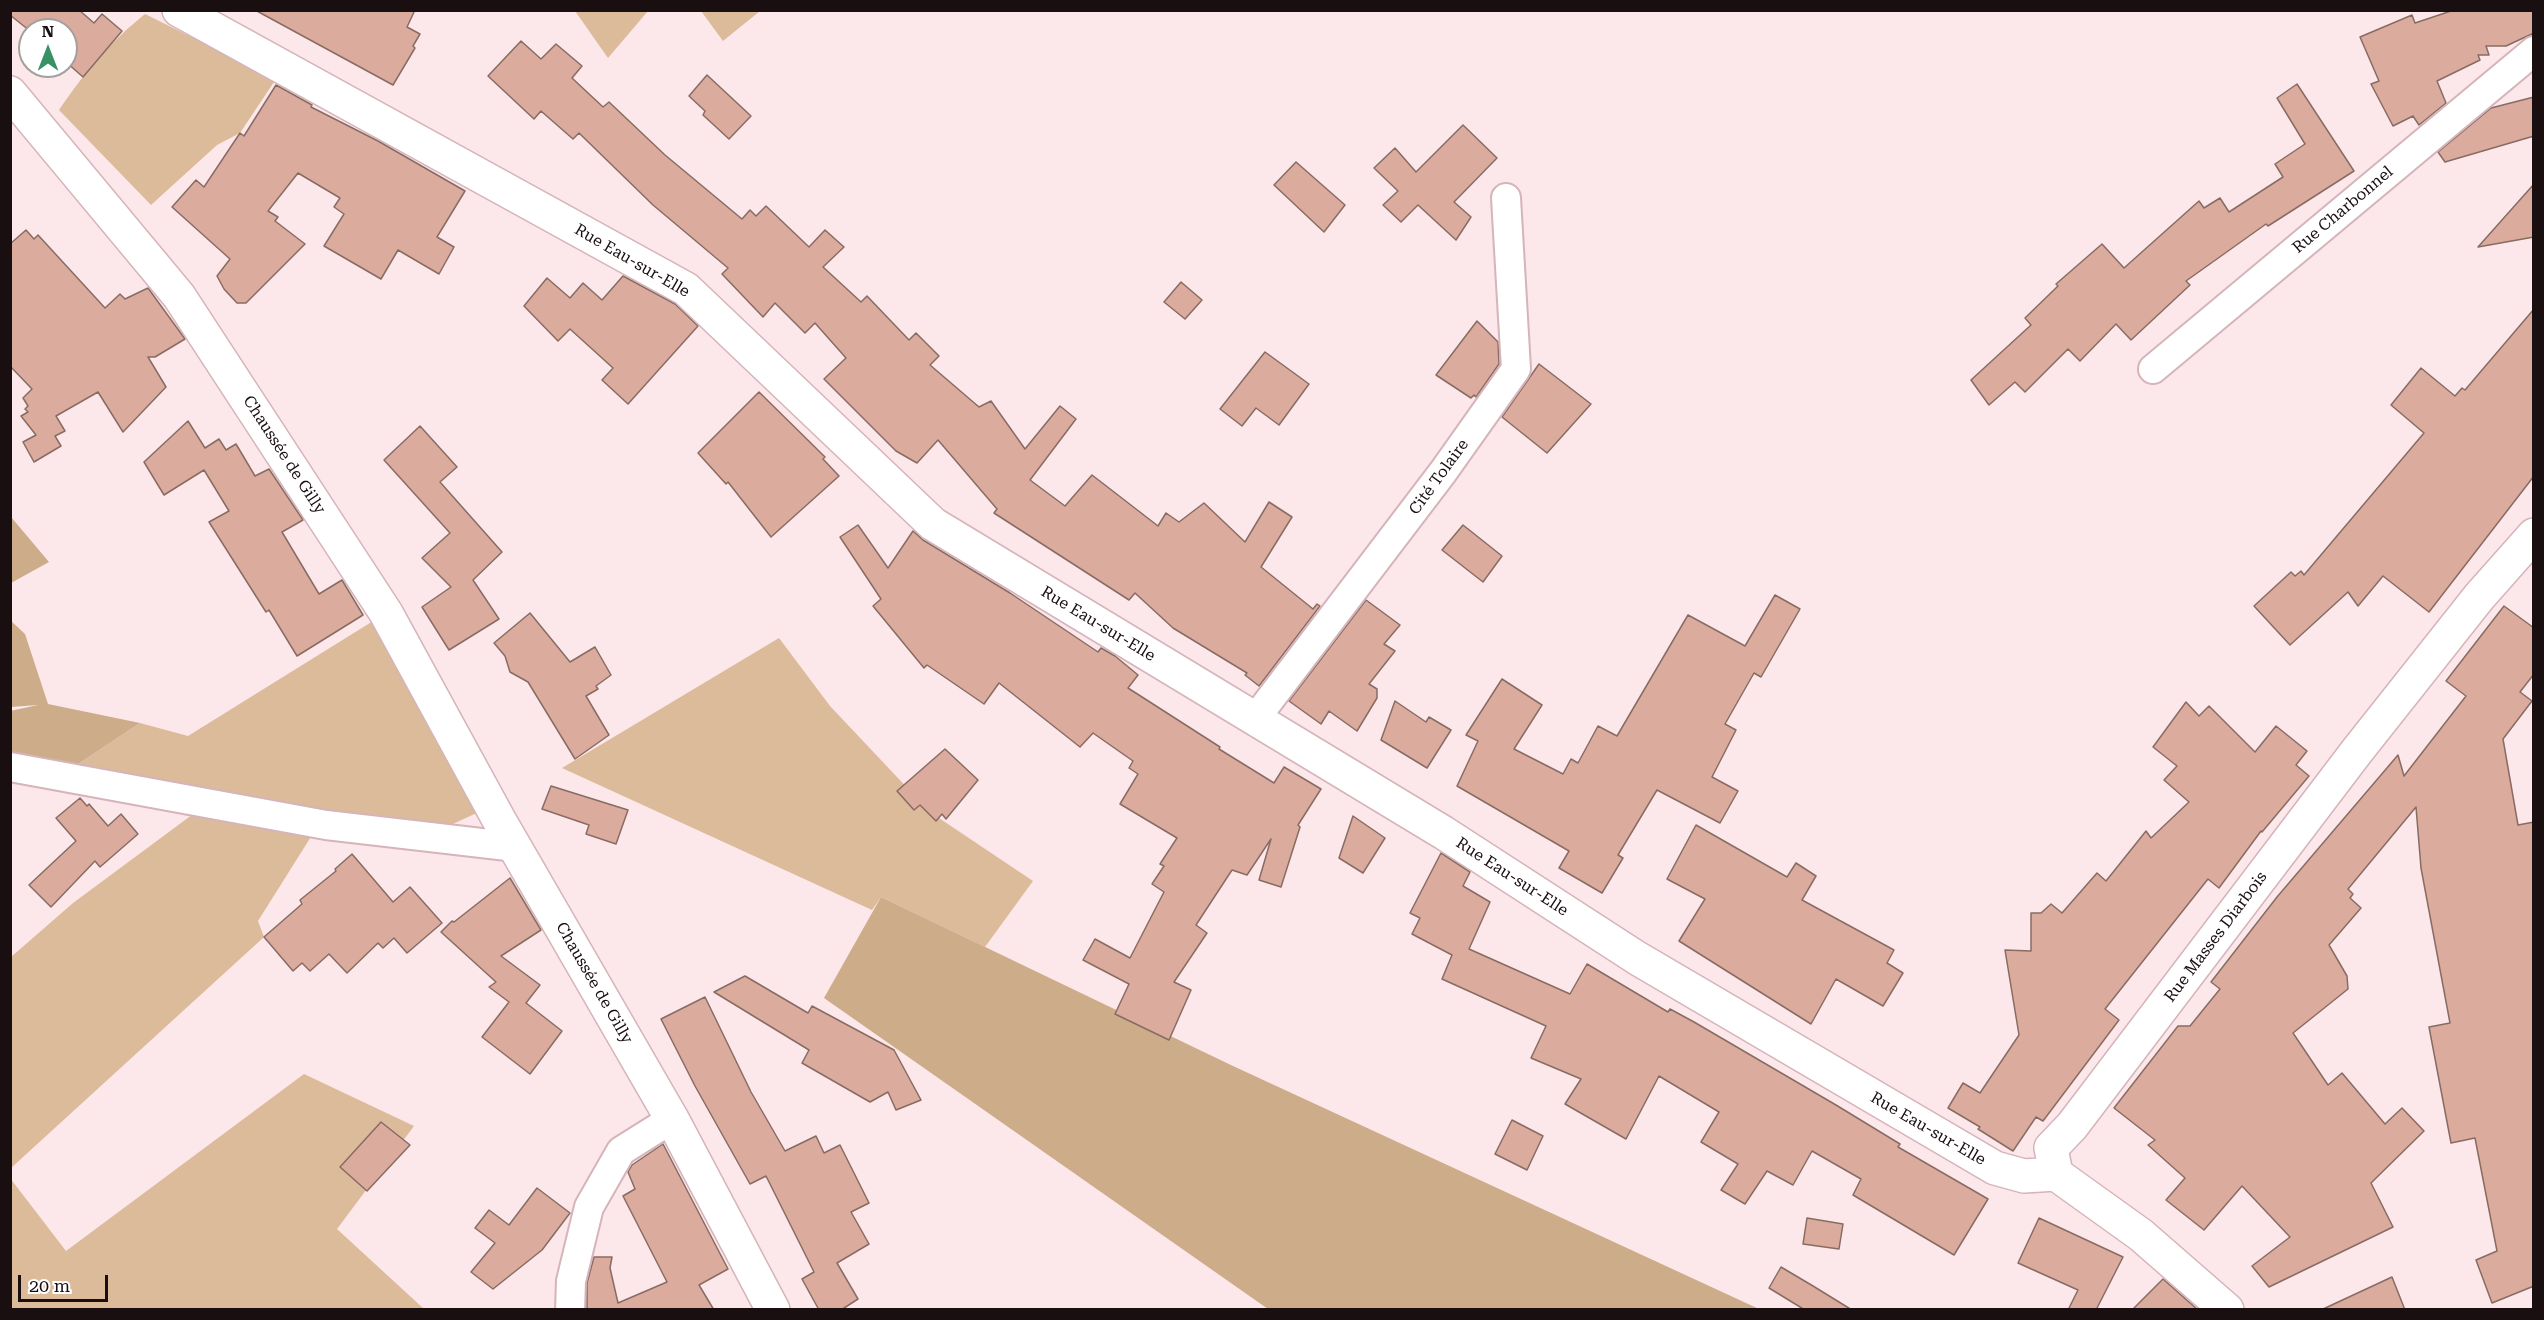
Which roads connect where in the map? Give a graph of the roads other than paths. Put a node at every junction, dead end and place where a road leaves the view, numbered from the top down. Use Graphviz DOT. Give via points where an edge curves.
graph roads {
  1 [pos="179,10"];
  2 [pos="2534,51"];
  3 [pos="10,93"];
  4 [pos="1506,198"];
  5 [pos="2153,369"];
  6 [pos="2534,535"];
  7 [pos="1255,719"];
  8 [pos="10,767"];
  9 [pos="516,847"];
  10 [pos="672,1119"];
  11 [pos="2056,1174"];
  12 [pos="570,1310"];
  13 [pos="773,1310"];
  14 [pos="2227,1310"];
  1 -- 7 [label="street, Rue Eau-sur-Elle" via="686,289 933,524"];
  2 -- 5 [label="street, Rue Charbonnel"];
  3 -- 9 [label="street, Chaussée de Gilly" via="186,305 386,613"];
  4 -- 7 [label="street, Cité Tolaire" via="1516,369 1443,472"];
  6 -- 11 [label="street, Rue Masses Diarbois" via="2479,597 2386,715 2072,1126 2051,1148"];
  7 -- 11 [label="street, Rue Eau-sur-Elle" via="1444,833 1637,958 1995,1168 2024,1176"];
  8 -- 9 [label="street" via="326,825"];
  9 -- 10 [label="street, Chaussée de Gilly"];
  10 -- 12 [label="street" via="621,1152 589,1208 571,1281"];
  10 -- 13 [label="street, Chaussée de Gilly"];
  11 -- 14 [label="street" via="2141,1235"];
}
